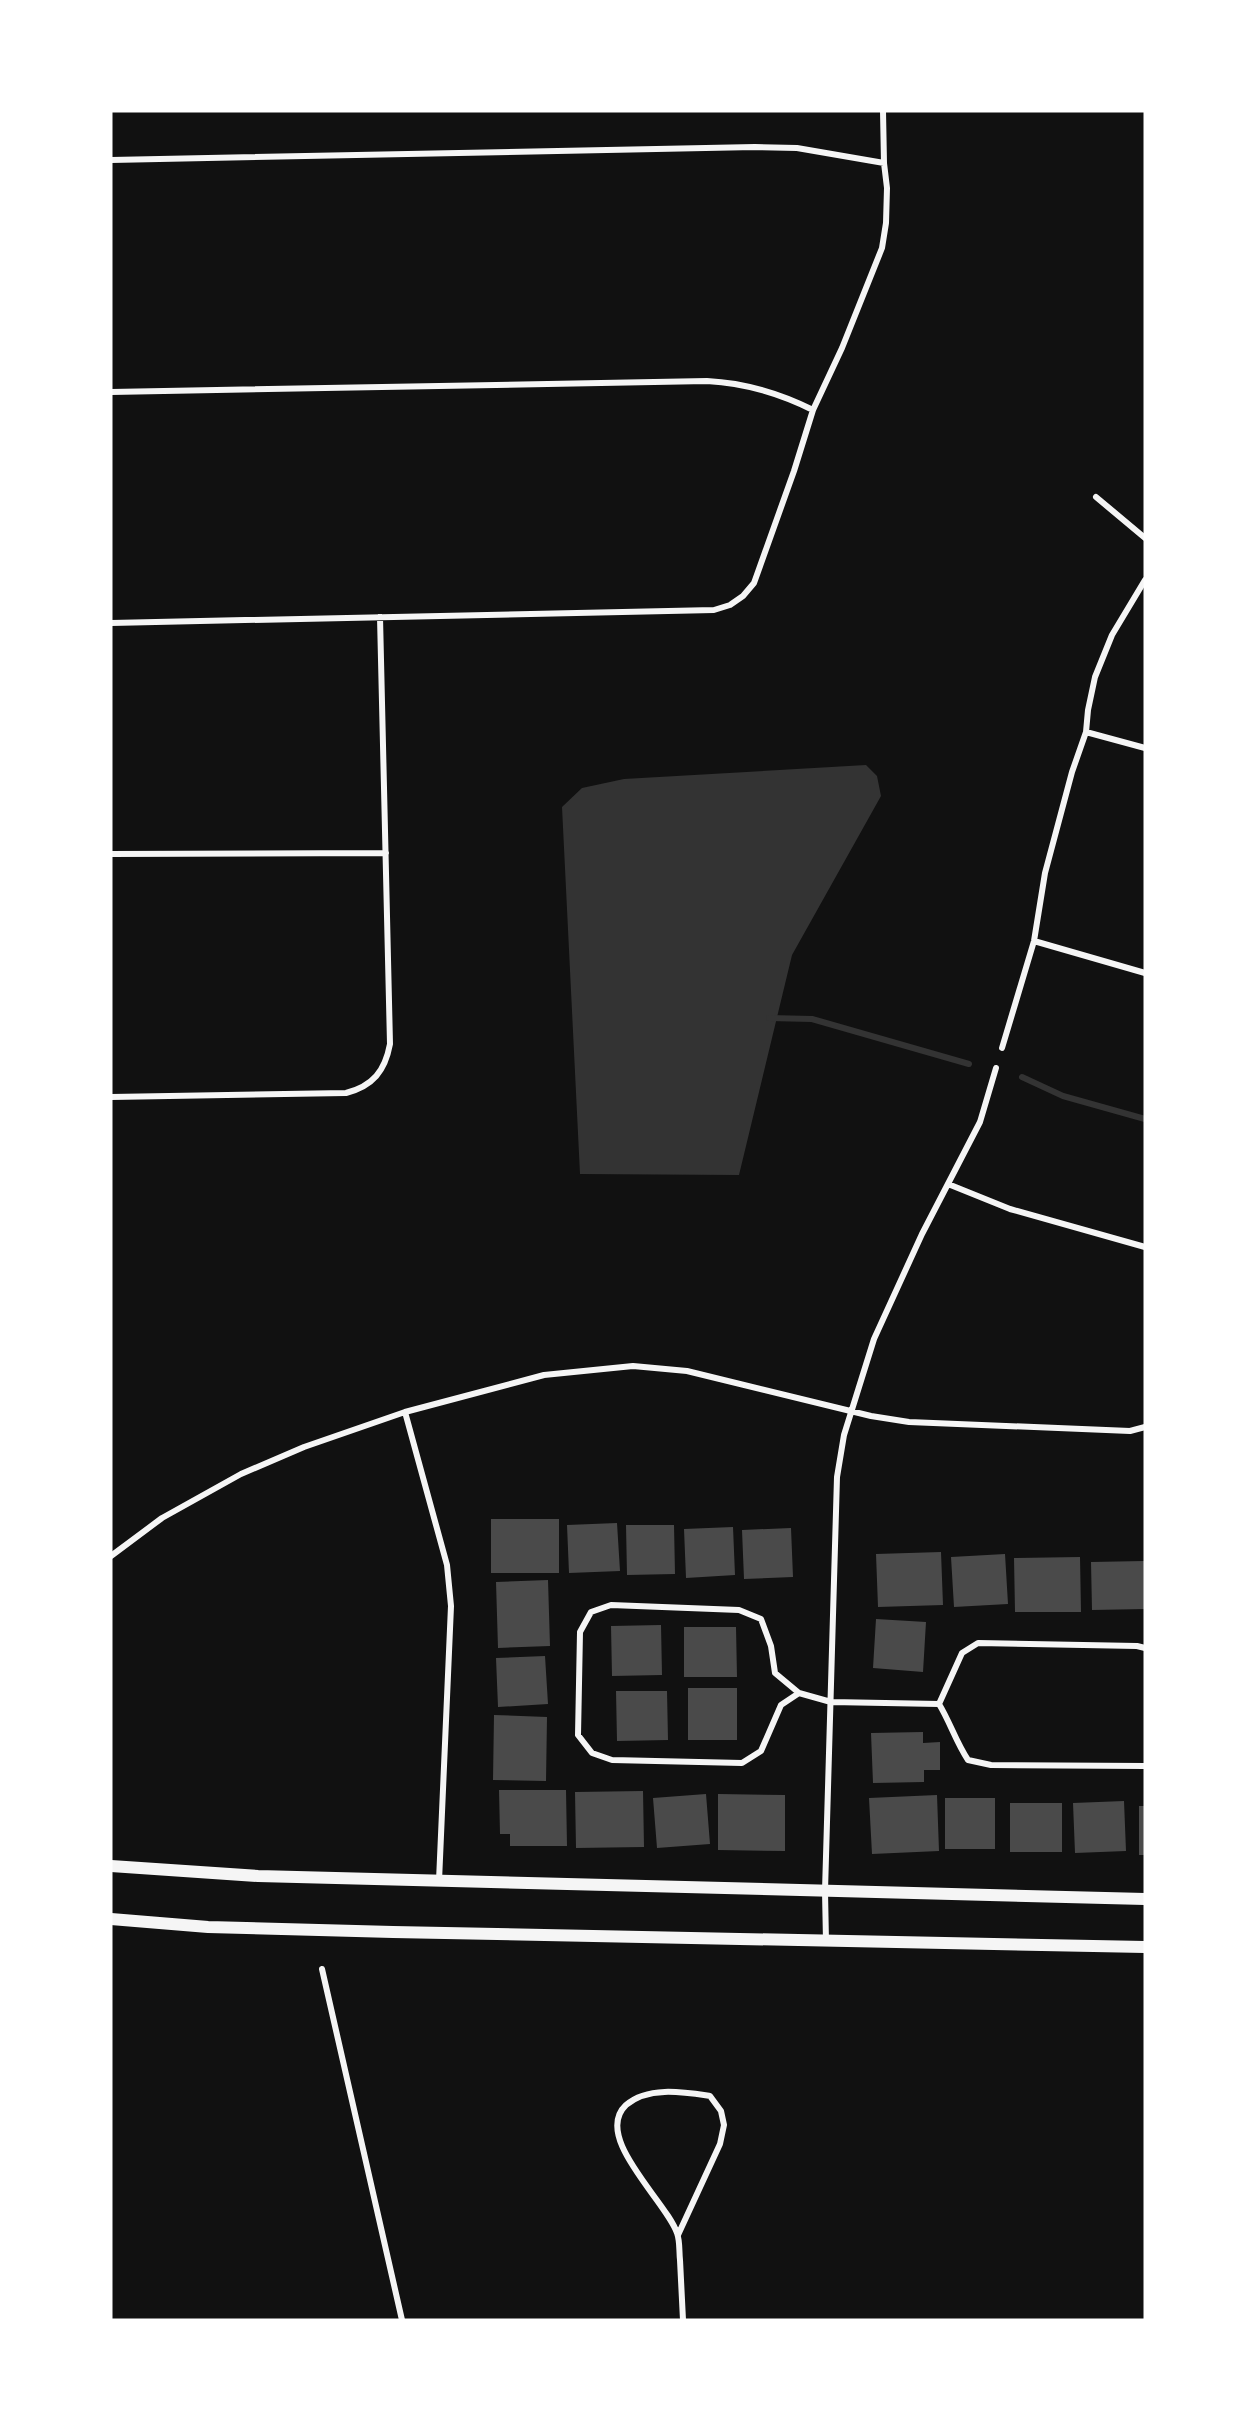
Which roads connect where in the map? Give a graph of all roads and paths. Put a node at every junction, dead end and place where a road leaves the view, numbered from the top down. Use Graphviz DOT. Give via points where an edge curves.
graph roads {
  1 [pos="883,111"];
  2 [pos="111,160"];
  3 [pos="884,163"];
  4 [pos="111,392"];
  5 [pos="813,410"];
  6 [pos="1096,497"];
  7 [pos="1145,538"];
  8 [pos="1145,580"];
  9 [pos="380,617"];
  10 [pos="111,622"];
  11 [pos="1086,732"];
  12 [pos="1145,748"];
  13 [pos="386,853"];
  14 [pos="111,854"];
  15 [pos="1034,941"];
  16 [pos="1145,973"];
  17 [pos="1002,1048"];
  18 [pos="996,1068"];
  19 [pos="111,1097"];
  20 [pos="948,1184"];
  21 [pos="1145,1247"];
  22 [pos="850,1411"];
  23 [pos="405,1412"];
  24 [pos="1145,1427"];
  25 [pos="111,1556"];
  26 [pos="1145,1648"];
  27 [pos="799,1693"];
  28 [pos="831,1702"];
  29 [pos="939,1704"];
  30 [pos="1145,1767"];
  31 [pos="111,1866"];
  32 [pos="439,1881"];
  33 [pos="825,1891"];
  34 [pos="1145,1899"];
  35 [pos="111,1919"];
  36 [pos="826,1942"];
  37 [pos="1145,1947"];
  38 [pos="322,1969"];
  39 [pos="678,2235"];
  40 [pos="402,2320"];
  41 [pos="683,2320"];
  1 -- 3 [label="street"];
  2 -- 3 [label="street" via="755,147 797,148"];
  3 -- 5 [label="street" via="888,188 882,248 843,348"];
  4 -- 5 [label="street" via="707,381 757,387"];
  5 -- 9 [label="street" via="754,583 730,605 714,610"];
  6 -- 7 [label="street"];
  8 -- 11 [label="street" via="1103,655"];
  9 -- 10 [label="street"];
  9 -- 13 [label="street"];
  11 -- 12 [label="street"];
  11 -- 15 [label="street" via="1045,873"];
  13 -- 14 [label="street"];
  13 -- 19 [label="street" via="390,1044 387,1059 374,1080 346,1093"];
  15 -- 16 [label="street"];
  15 -- 17 [label="street"];
  18 -- 20 [label="street" via="980,1122"];
  20 -- 21 [label="street" via="1010,1209"];
  20 -- 22 [label="street" via="874,1339"];
  22 -- 23 [label="street" via="687,1371 633,1366 544,1375"];
  22 -- 24 [label="street" via="909,1422 1130,1431"];
  22 -- 28 [label="street" via="837,1477"];
  23 -- 25 [label="street" via="240,1474 162,1518"];
  23 -- 32 [label="street" via="447,1565 450,1596"];
  26 -- 29 [label="street" via="978,1643 962,1653"];
  27 -- 27 [label="street" via="775,1673 761,1619 739,1610 611,1605 591,1612 580,1632 578,1735 592,1753 612,1760 742,1763 761,1750 781,1705"];
  27 -- 28 [label="street"];
  28 -- 29 [label="street"];
  28 -- 33 [label="street"];
  29 -- 30 [label="street" via="968,1760 991,1765"];
  31 -- 32 [label="main road" via="258,1876"];
  32 -- 33 [label="main road"];
  33 -- 34 [label="main road"];
  33 -- 36 [label="street"];
  35 -- 36 [label="main road" via="208,1927"];
  36 -- 37 [label="main road"];
  38 -- 40 [label="street"];
  39 -- 39 [label="street" via="720,2144 724,2125 721,2111 710,2096 652,2092 633,2098 621,2110 617,2139"];
  39 -- 41 [label="street"];
}
